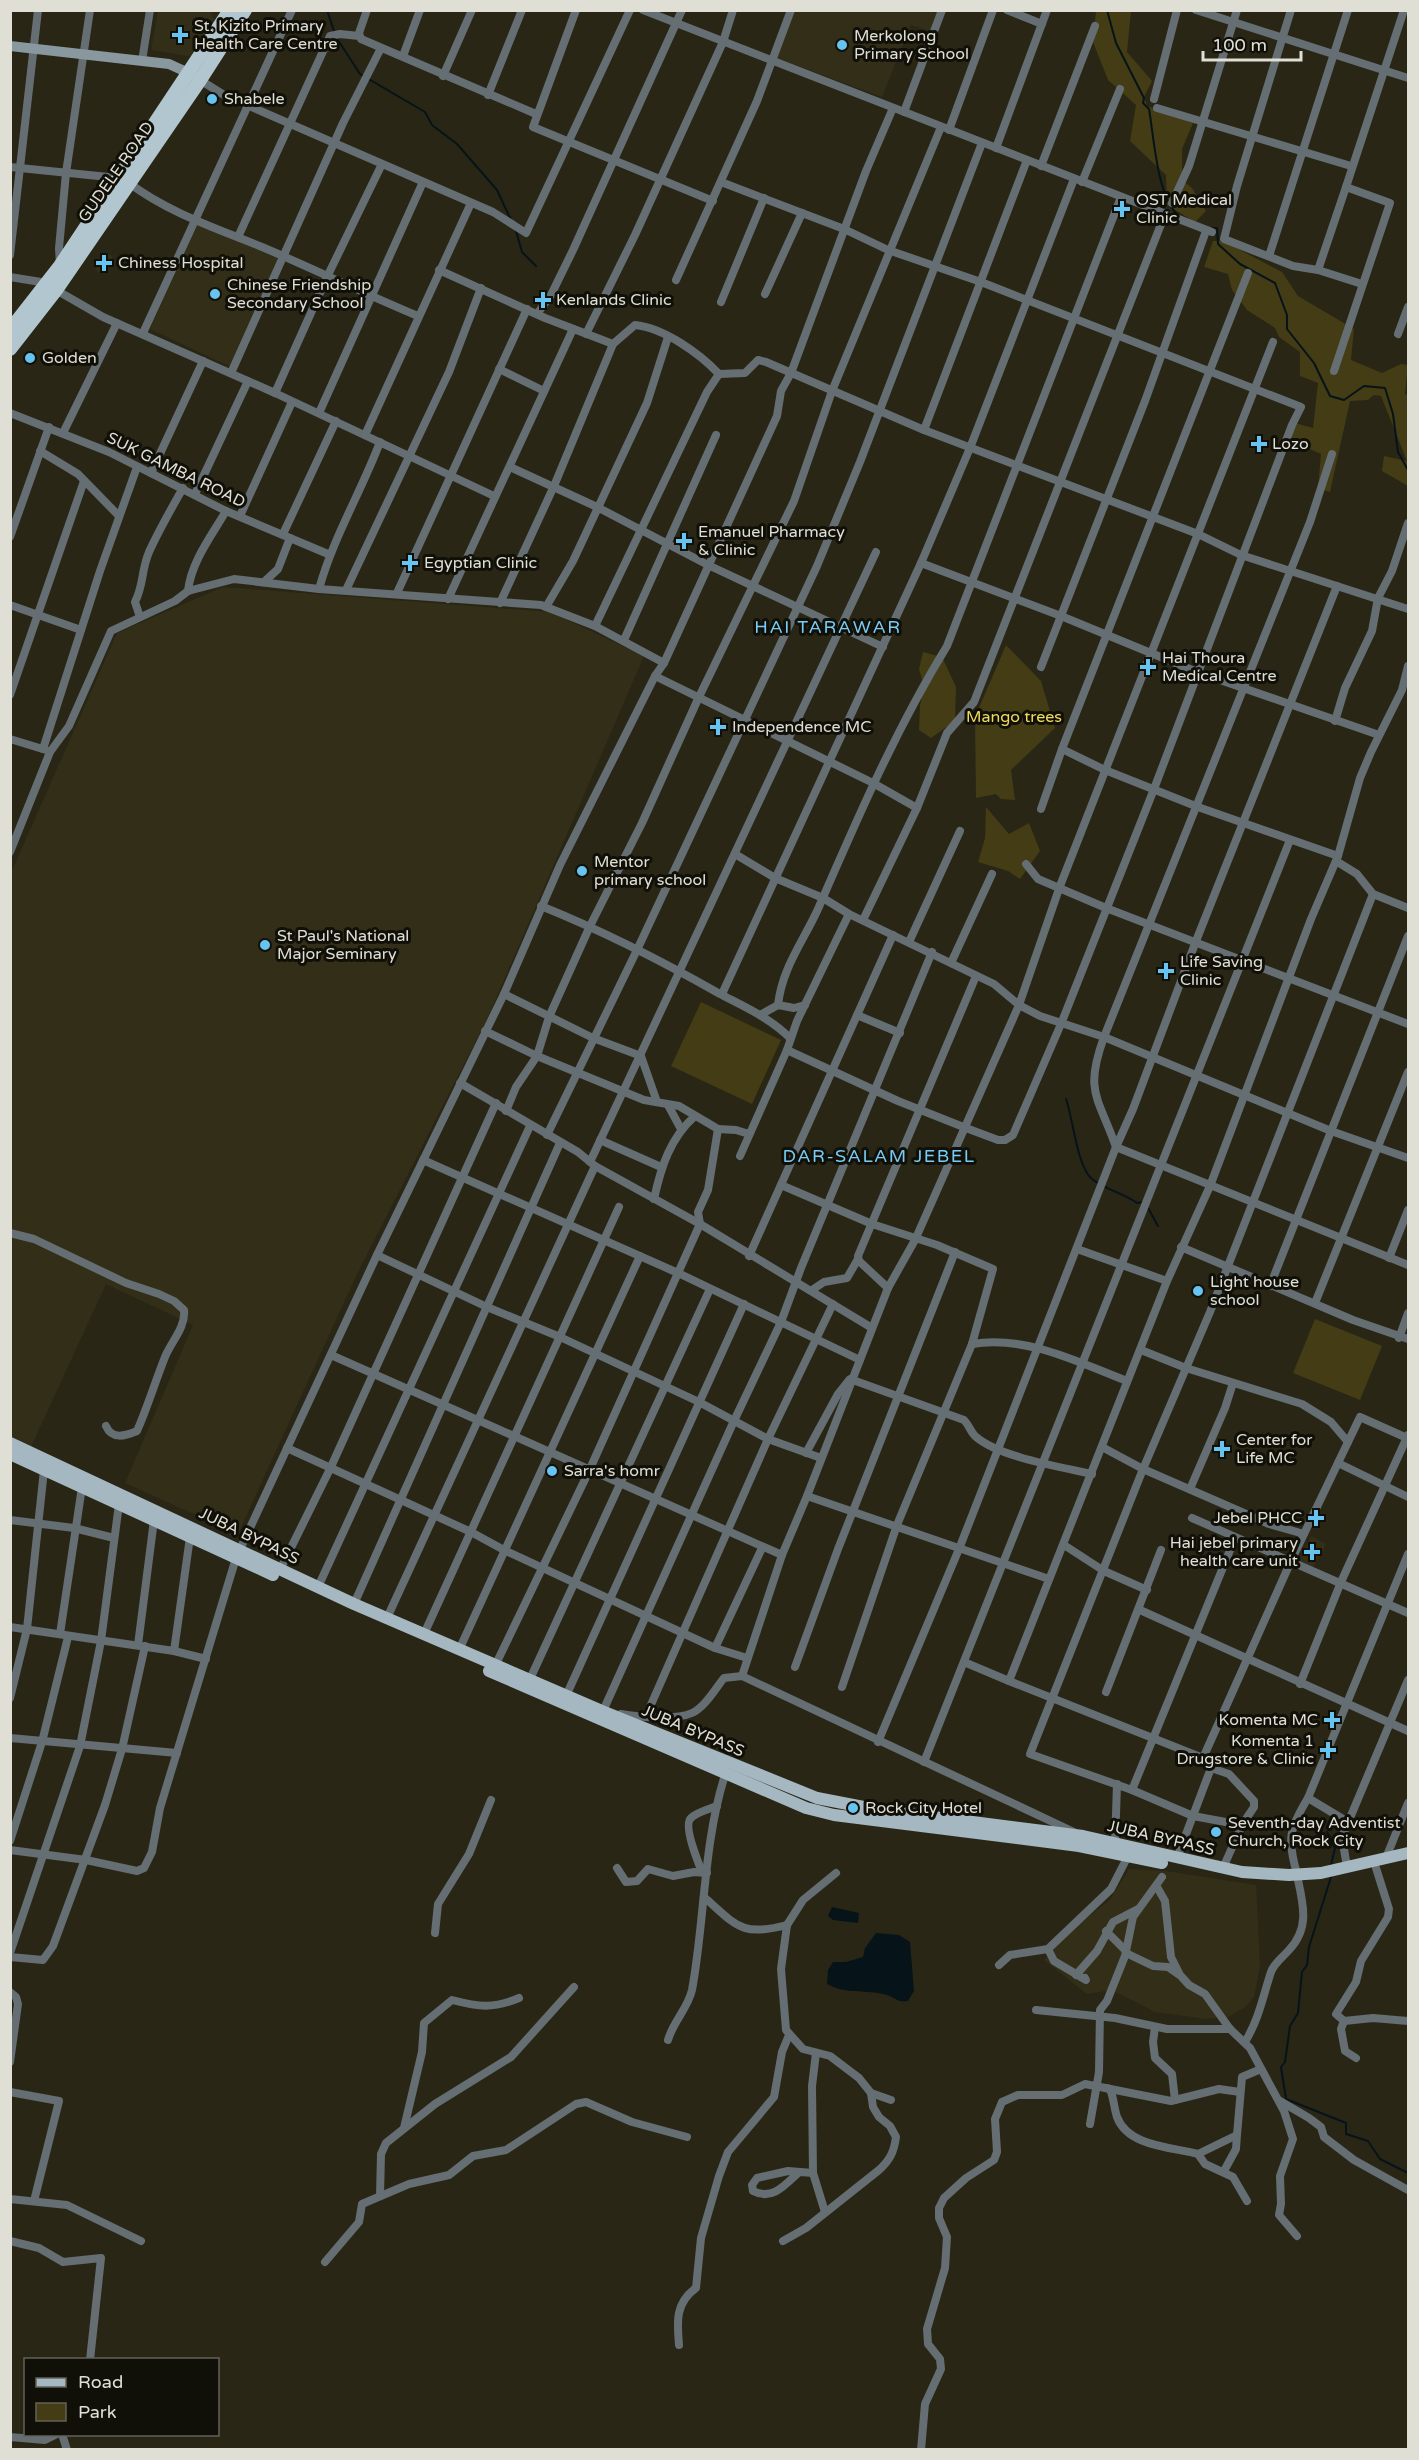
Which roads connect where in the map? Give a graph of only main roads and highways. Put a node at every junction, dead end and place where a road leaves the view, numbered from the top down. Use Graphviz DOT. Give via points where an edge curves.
graph roads {
  1 [pos="230,10"];
  2 [pos="244,10"];
  3 [pos="10,46"];
  4 [pos="196,76"];
  5 [pos="123,181"];
  6 [pos="52,287"];
  7 [pos="10,330"];
  8 [pos="10,348"];
  9 [pos="10,1443"];
  10 [pos="10,1454"];
  11 [pos="238,1554"];
  12 [pos="1408,1853"];
  13 [pos="1408,1861"];
  14 [pos="1298,1877"];
  1 -- 4 [label="highway, GUDELE ROAD"];
  2 -- 4 [label="highway, GUDELE ROAD"];
  3 -- 4 [label="main road" via="169,64"];
  4 -- 5 [label="highway, GUDELE ROAD"];
  5 -- 6 [label="highway, GUDELE ROAD"];
  5 -- 6 [label="highway, GUDELE ROAD" via="60,266"];
  6 -- 7 [label="highway, GUDELE ROAD"];
  6 -- 8 [label="highway, GUDELE ROAD"];
  9 -- 11 [label="main road, JUBA BYPASS"];
  10 -- 11 [label="main road, JUBA BYPASS" via="190,1537"];
  11 -- 14 [label="main road, JUBA BYPASS" via="566,1696 817,1798 879,1810 1083,1836 1223,1868"];
  11 -- 14 [label="main road, JUBA BYPASS" via="777,1798 834,1815 1079,1846 1250,1879"];
  12 -- 14 [label="main road, JUBA BYPASS"];
  13 -- 14 [label="main road, JUBA BYPASS" via="1327,1879"];
}
